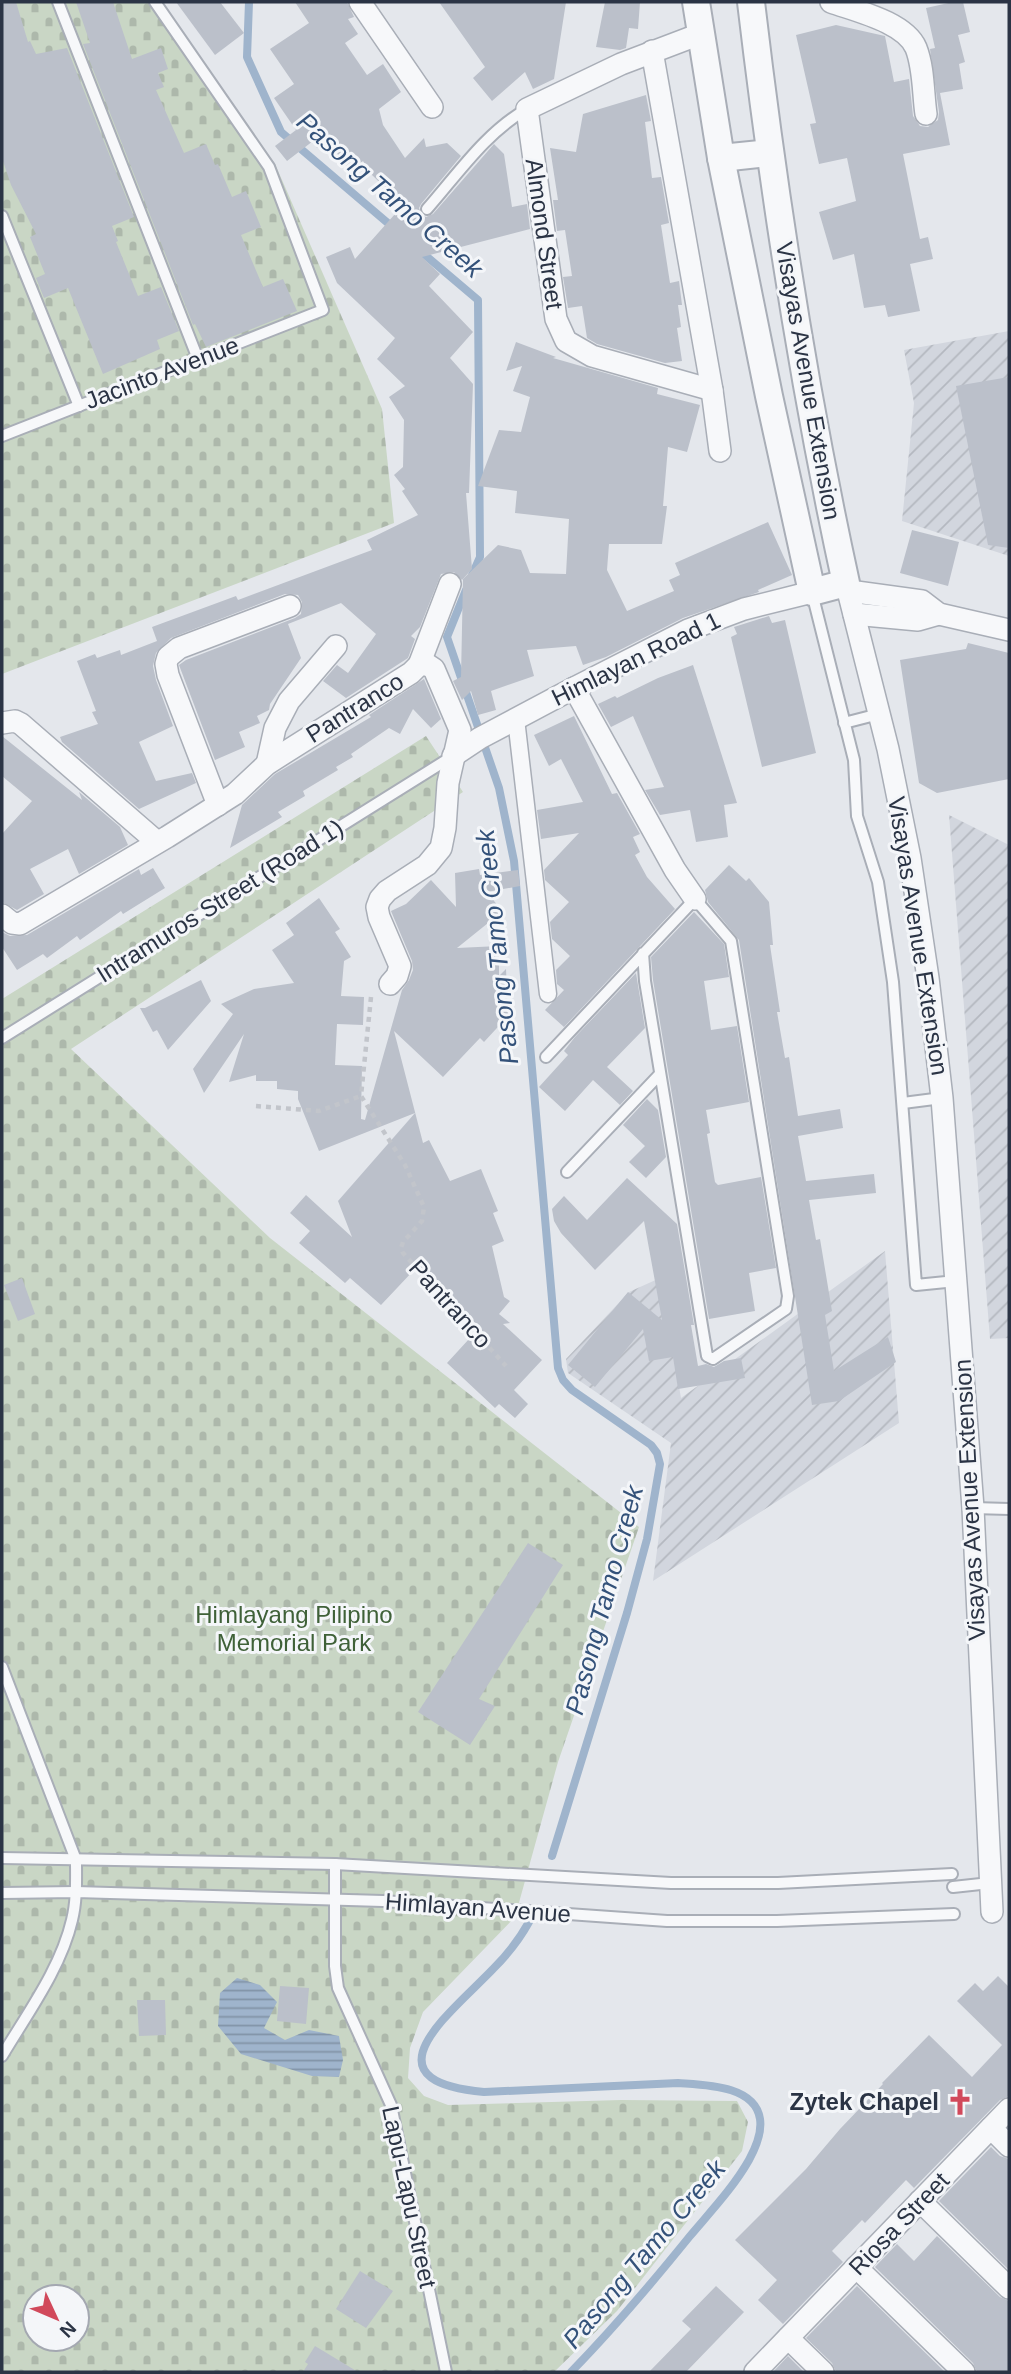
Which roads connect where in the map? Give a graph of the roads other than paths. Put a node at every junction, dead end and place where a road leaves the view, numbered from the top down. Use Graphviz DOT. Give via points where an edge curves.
graph roads {
  1 [pos="58,2"];
  2 [pos="155,2"];
  3 [pos="360,2"];
  4 [pos="696,2"];
  5 [pos="751,2"];
  6 [pos="831,2"];
  7 [pos="700,34"];
  8 [pos="652,51"];
  9 [pos="432,107"];
  10 [pos="527,109"];
  11 [pos="926,114"];
  12 [pos="769,153"];
  13 [pos="721,158"];
  14 [pos="427,209"];
  15 [pos="2,216"];
  16 [pos="198,359"];
  17 [pos="712,390"];
  18 [pos="79,406"];
  19 [pos="2,436"];
  20 [pos="720,451"];
  21 [pos="450,584"];
  22 [pos="848,587"];
  23 [pos="812,592"];
  24 [pos="290,606"];
  25 [pos="854,614"];
  26 [pos="939,614"];
  27 [pos="1009,630"];
  28 [pos="336,646"];
  29 [pos="419,665"];
  30 [pos="574,688"];
  31 [pos="879,714"];
  32 [pos="516,719"];
  33 [pos="2,723"];
  34 [pos="844,723"];
  35 [pos="446,760"];
  36 [pos="267,764"];
  37 [pos="218,805"];
  38 [pos="157,842"];
  39 [pos="695,900"];
  40 [pos="2,915"];
  41 [pos="643,953"];
  42 [pos="390,984"];
  43 [pos="548,994"];
  44 [pos="2,1038"];
  45 [pos="546,1057"];
  46 [pos="660,1074"];
  47 [pos="942,1098"];
  48 [pos="903,1103"];
  49 [pos="567,1172"];
  50 [pos="956,1281"];
  51 [pos="973,1508"];
  52 [pos="1009,1509"];
  53 [pos="2,1667"];
  54 [pos="2,1858"];
  55 [pos="76,1860"];
  56 [pos="335,1864"];
  57 [pos="952,1874"];
  58 [pos="990,1883"];
  59 [pos="953,1887"];
  60 [pos="76,1892"];
  61 [pos="2,1893"];
  62 [pos="335,1900"];
  63 [pos="992,1912"];
  64 [pos="954,1914"];
  65 [pos="2,2056"];
  66 [pos="1009,2109"];
  67 [pos="991,2128"];
  68 [pos="1009,2146"];
  69 [pos="920,2202"];
  70 [pos="856,2267"];
  71 [pos="1009,2288"];
  72 [pos="788,2338"];
  73 [pos="446,2372"];
  74 [pos="755,2372"];
  75 [pos="823,2372"];
  76 [pos="964,2372"];
  1 -- 16 [label="lane"];
  2 -- 16 [label="lane, Jacinto Avenue" via="269,167 323,310"];
  3 -- 9 [label="street"];
  4 -- 7 [label="street, Visayas Avenue Extension"];
  5 -- 12 [label="street, Visayas Avenue Extension"];
  6 -- 11 [label="street" via="893,26 910,39 920,62"];
  7 -- 8 [label="street"];
  7 -- 13 [label="street, Visayas Avenue Extension"];
  8 -- 10 [label="street"];
  8 -- 17 [label="street"];
  10 -- 14 [label="lane" via="490,138"];
  10 -- 17 [label="street, Almond Street" via="559,331 566,341 592,356"];
  12 -- 13 [label="street"];
  12 -- 22 [label="street, Visayas Avenue Extension" via="829,505"];
  13 -- 23 [label="street, Visayas Avenue Extension"];
  15 -- 18 [label="lane"];
  16 -- 18 [label="lane, Jacinto Avenue"];
  17 -- 20 [label="street"];
  18 -- 19 [label="lane, Jacinto Avenue"];
  21 -- 29 [label="street"];
  22 -- 23 [label="street, Himlayan Road 1"];
  22 -- 25 [label="street, Visayas Avenue Extension"];
  22 -- 26 [label="street" via="922,601"];
  23 -- 30 [label="street, Himlayan Road 1" via="744,609 688,630"];
  23 -- 34 [label="lane, Visayas Avenue Extension"];
  24 -- 37 [label="street" via="179,648 168,657 174,693"];
  25 -- 26 [label="street" via="918,620"];
  25 -- 31 [label="street, Visayas Avenue Extension"];
  26 -- 27 [label="street"];
  28 -- 36 [label="street" via="289,701 275,728"];
  29 -- 35 [label="street, Pantranco" via="434,669 460,730"];
  29 -- 36 [label="street, Pantranco"];
  30 -- 32 [label="street, Himlayan Road 1"];
  30 -- 39 [label="street"];
  31 -- 34 [label="lane"];
  31 -- 47 [label="street, Visayas Avenue Extension" via="910,858"];
  32 -- 35 [label="street, Himlayan Road 1"];
  32 -- 43 [label="street"];
  33 -- 38 [label="street" via="21,724"];
  34 -- 48 [label="lane, Visayas Avenue Extension" via="854,760 857,816 877,882 893,982"];
  35 -- 42 [label="street, Pantranco" via="441,848 427,864 387,891 377,907 400,966"];
  35 -- 44 [label="lane, Intramuros Street (Road 1)"];
  36 -- 37 [label="street, Pantranco"];
  37 -- 38 [label="street, Pantranco"];
  38 -- 40 [label="street, Pantranco" via="20,924"];
  39 -- 41 [label="lane"];
  39 -- 46 [label="lane" via="731,941 788,1296 786,1309 713,1359 707,1356"];
  41 -- 45 [label="lane"];
  41 -- 46 [label="lane"];
  46 -- 49 [label="lane"];
  47 -- 48 [label="lane"];
  47 -- 50 [label="street, Visayas Avenue Extension"];
  48 -- 50 [label="lane, Visayas Avenue Extension" via="916,1285"];
  50 -- 51 [label="street, Visayas Avenue Extension"];
  51 -- 52 [label="lane"];
  51 -- 58 [label="street, Visayas Avenue Extension"];
  53 -- 55 [label="lane"];
  54 -- 55 [label="lane, Himlayan Avenue"];
  55 -- 56 [label="lane, Himlayan Avenue"];
  55 -- 60 [label="lane"];
  56 -- 57 [label="lane, Himlayan Avenue" via="671,1883"];
  56 -- 62 [label="lane, Lapu-Lapu Street"];
  58 -- 59 [label="lane"];
  58 -- 63 [label="street, Visayas Avenue Extension"];
  60 -- 61 [label="lane, Himlayan Avenue"];
  60 -- 62 [label="lane, Himlayan Avenue"];
  60 -- 65 [label="lane" via="63,1947"];
  62 -- 64 [label="lane, Himlayan Avenue" via="667,1921 777,1922"];
  62 -- 73 [label="lane, Lapu-Lapu Street" via="338,1988 391,2105"];
  66 -- 67 [label="street, Riosa Street"];
  67 -- 68 [label="street"];
  67 -- 69 [label="street, Riosa Street"];
  69 -- 70 [label="street, Riosa Street"];
  69 -- 71 [label="street"];
  70 -- 72 [label="street, Riosa Street"];
  70 -- 76 [label="street"];
  72 -- 74 [label="street, Riosa Street"];
  72 -- 75 [label="street"];
}
